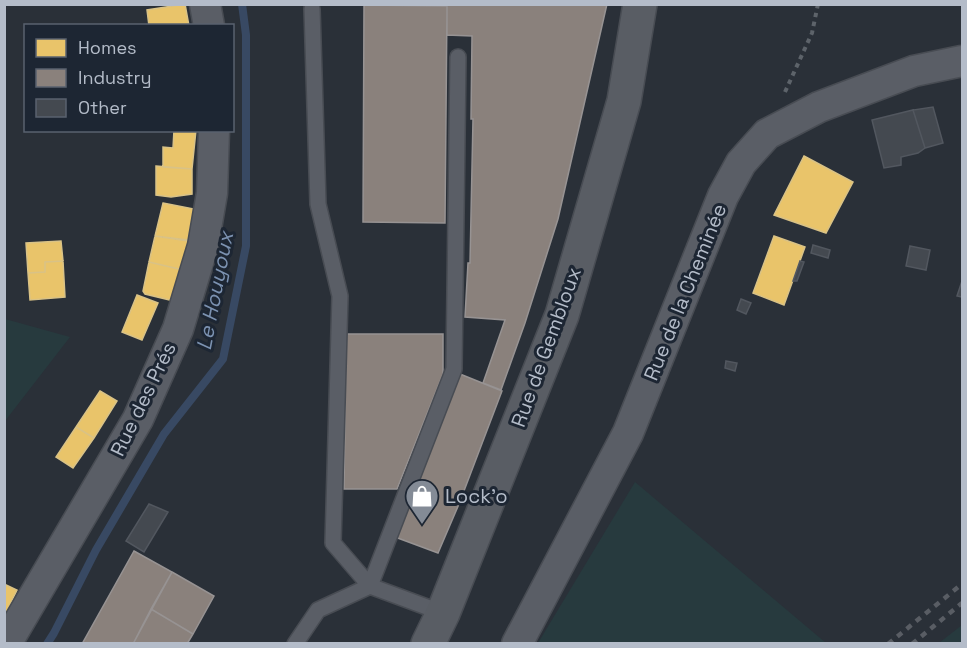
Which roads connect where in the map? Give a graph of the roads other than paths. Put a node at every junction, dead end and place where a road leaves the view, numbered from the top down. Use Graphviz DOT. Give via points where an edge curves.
graph roads {
  1 [pos="205,4"];
  2 [pos="640,4"];
  3 [pos="312,9"];
  4 [pos="209,24"];
  5 [pos="458,57"];
  6 [pos="963,61"];
  7 [pos="214,132"];
  8 [pos="370,586"];
  9 [pos="443,613"];
  10 [pos="6,644"];
  11 [pos="295,644"];
  12 [pos="428,644"];
  13 [pos="517,644"];
  1 -- 4 [label="street"];
  2 -- 9 [label="main road, Rue de Gembloux" via="624,100 562,315"];
  3 -- 8 [label="lane" via="318,204 340,296 333,543"];
  5 -- 8 [label="lane" via="454,369"];
  6 -- 13 [label="street, Rue de la Cheminée" via="914,71 819,107 767,134 741,163 723,196 628,433"];
  7 -- 10 [label="street, Rue des Prés" via="212,193 203,246 178,329 138,419"];
  8 -- 9 [label="lane"];
  8 -- 11 [label="lane" via="318,610"];
  9 -- 12 [label="main road, Rue de Gembloux"];
}
